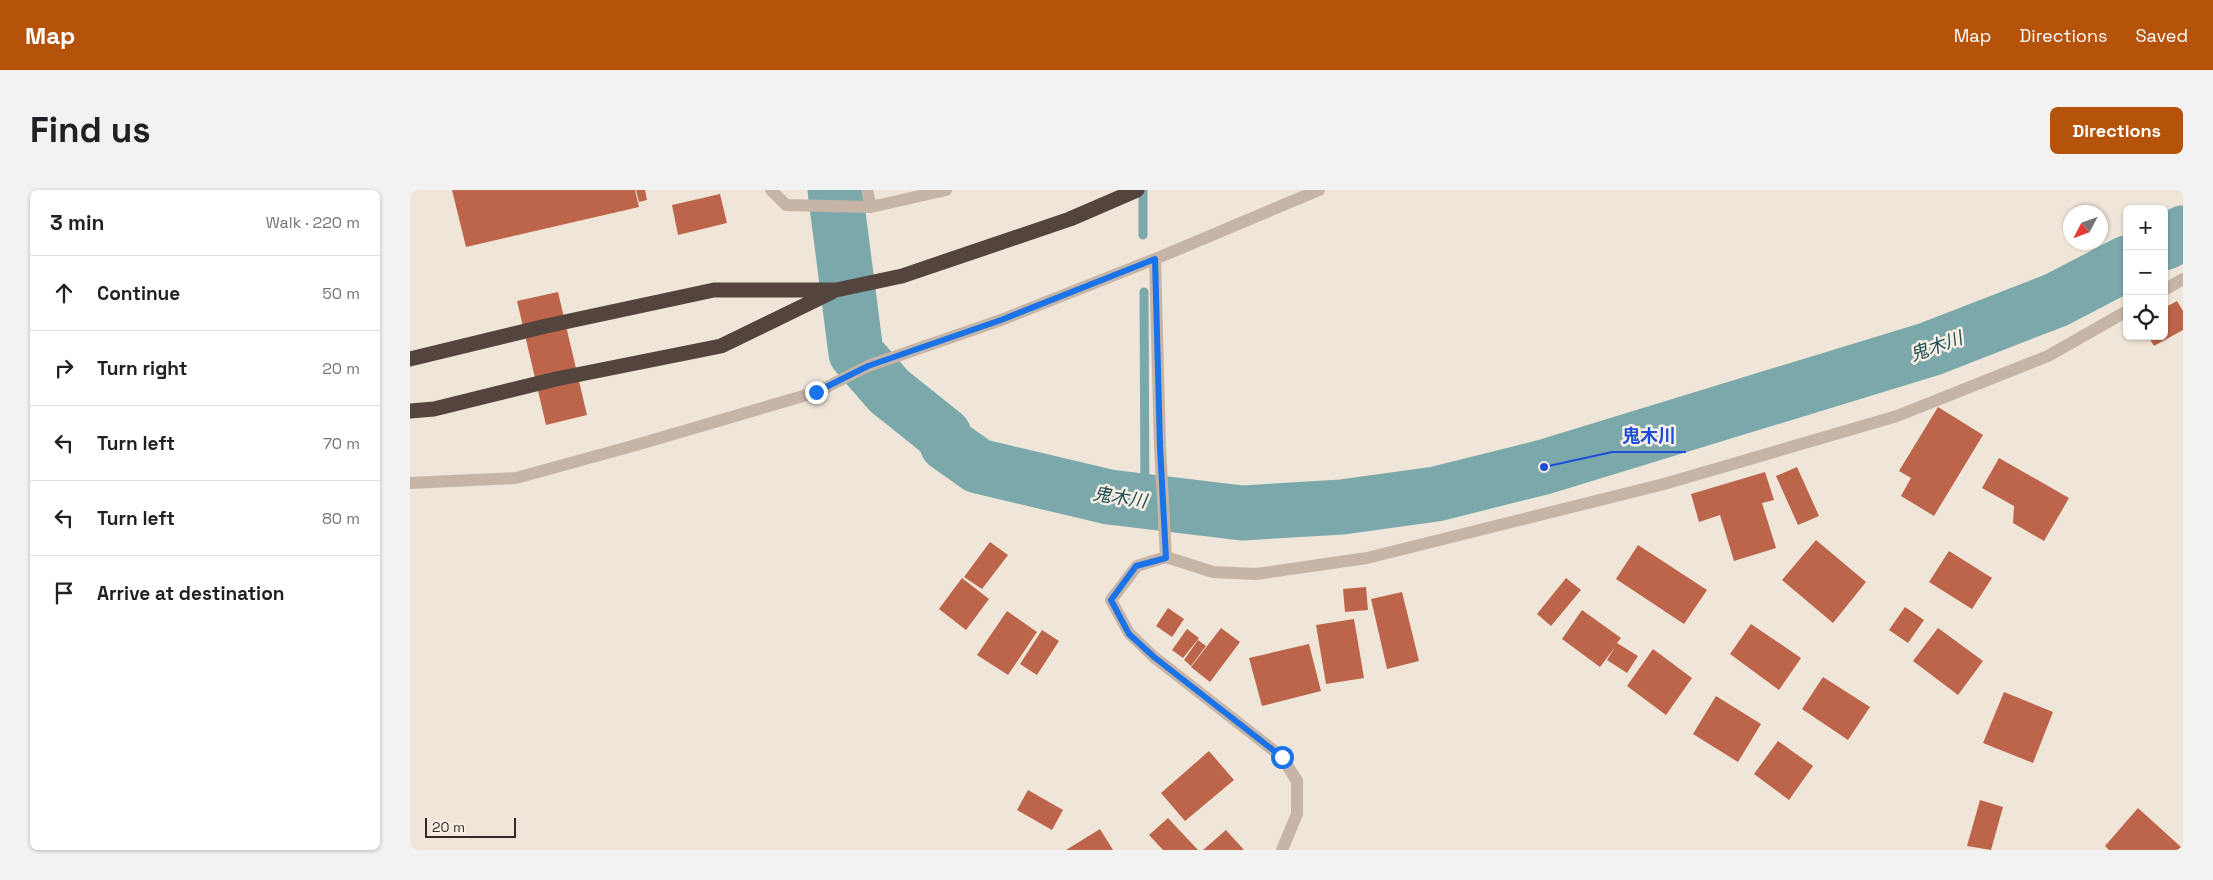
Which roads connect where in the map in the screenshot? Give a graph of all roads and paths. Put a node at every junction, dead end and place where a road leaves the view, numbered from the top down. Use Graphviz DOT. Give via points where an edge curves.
graph roads {
  1 [pos="771,190"];
  2 [pos="867,190"];
  3 [pos="946,190"];
  4 [pos="1137,190"];
  5 [pos="1319,190"];
  6 [pos="871,207"];
  7 [pos="1155,259"];
  8 [pos="2183,279"];
  9 [pos="2168,288"];
  10 [pos="836,290"];
  11 [pos="2123,313"];
  12 [pos="410,359"];
  13 [pos="410,411"];
  14 [pos="410,483"];
  15 [pos="1166,556"];
  16 [pos="1282,850"];
  1 -- 6 [label="street" via="786,205"];
  2 -- 6 [label="street"];
  3 -- 6 [label="street"];
  4 -- 10 [label="highway" via="1070,219 902,276"];
  5 -- 7 [label="street"];
  7 -- 14 [label="street" via="1001,320 868,366 816,392 781,403 516,478"];
  7 -- 15 [label="street"];
  8 -- 9 [label="street"];
  10 -- 12 [label="highway" via="714,290"];
  10 -- 13 [label="highway" via="721,346 556,379 434,409"];
  11 -- 15 [label="street" via="2048,356 1897,416 1664,484 1367,558 1265,573 1213,572"];
  15 -- 16 [label="street" via="1136,566 1111,600 1129,634 1154,657 1282,757 1297,781 1297,814"];
}
